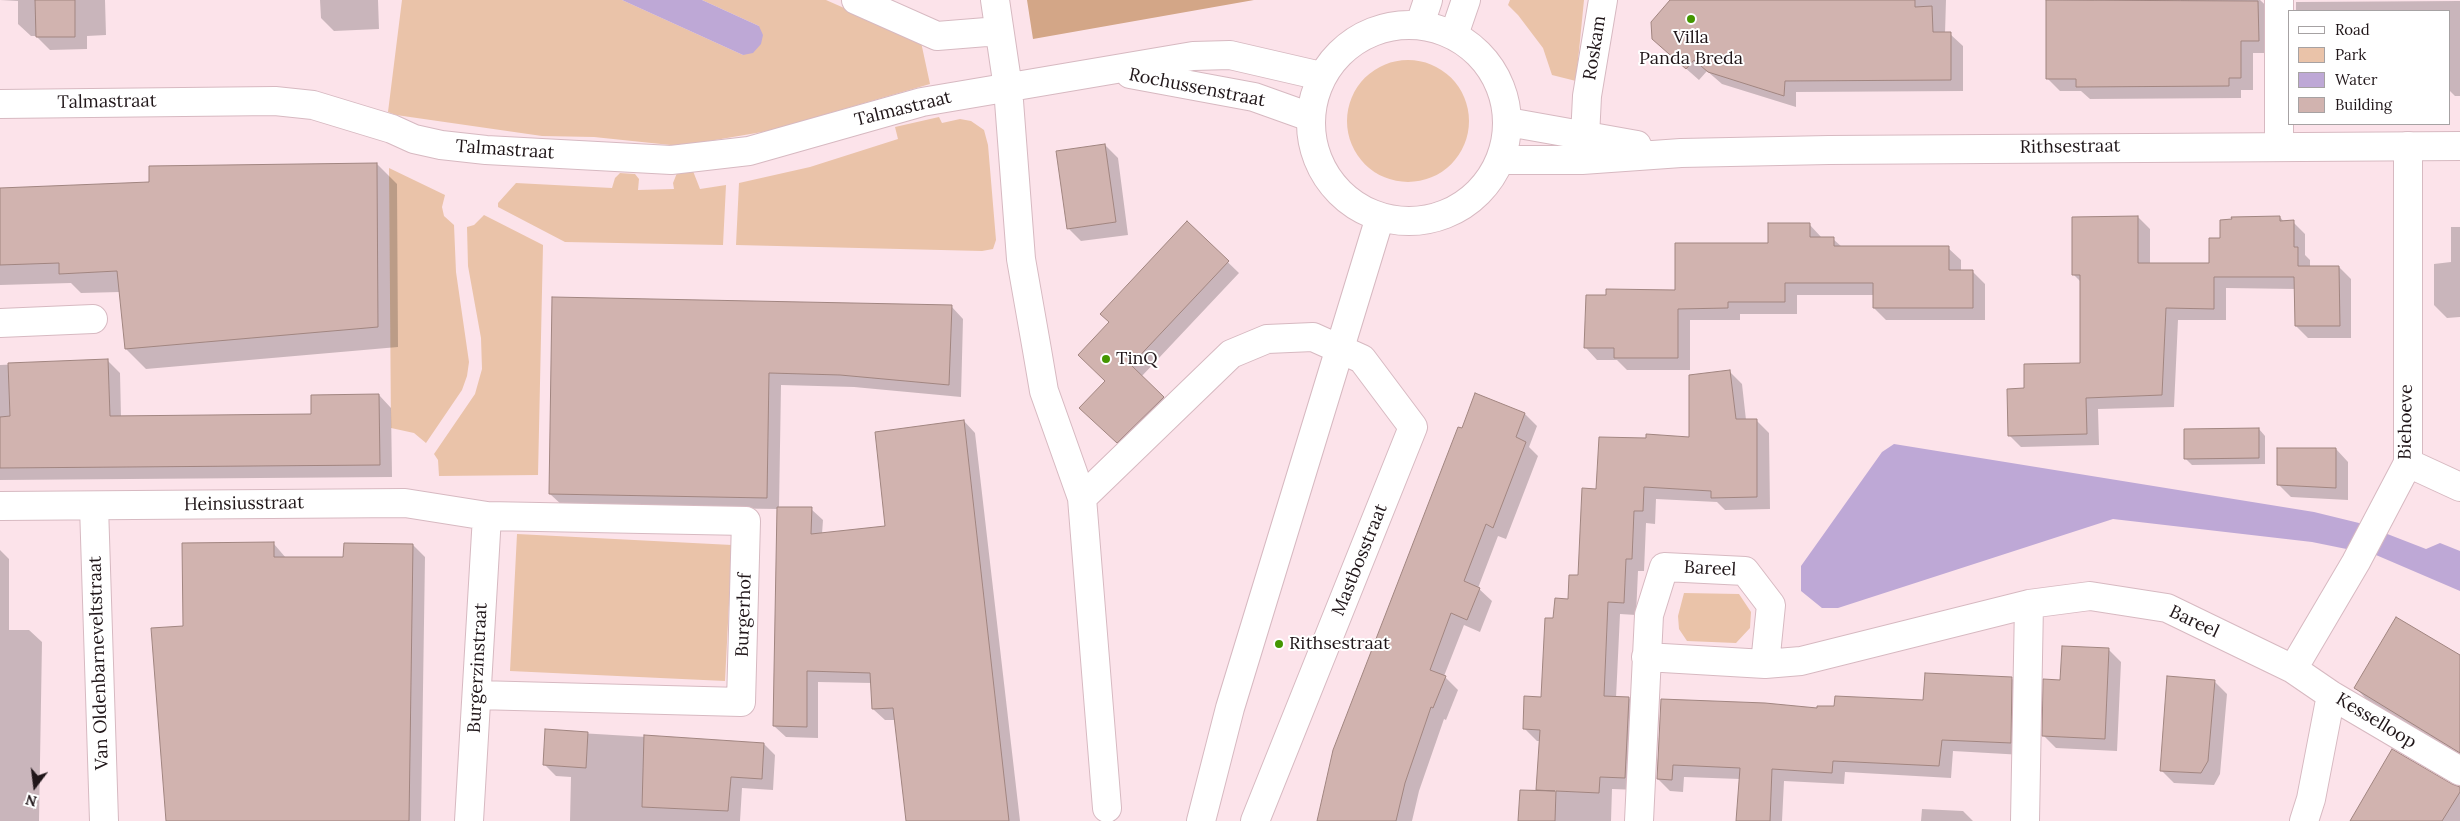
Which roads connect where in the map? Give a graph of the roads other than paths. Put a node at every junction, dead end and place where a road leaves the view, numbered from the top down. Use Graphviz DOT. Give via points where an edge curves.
graph roads {
  1 [pos="856,0"];
  2 [pos="995,0"];
  3 [pos="1466,0"];
  4 [pos="1603,0"];
  5 [pos="2279,0"];
  6 [pos="1424,12"];
  7 [pos="999,31"];
  8 [pos="1454,35"];
  9 [pos="1112,71"];
  10 [pos="1321,76"];
  11 [pos="1008,88"];
  12 [pos="0,104"];
  13 [pos="1310,117"];
  14 [pos="1508,122"];
  15 [pos="2279,146"];
  16 [pos="2408,146"];
  17 [pos="2460,146"];
  18 [pos="1584,148"];
  19 [pos="1500,160"];
  20 [pos="1380,217"];
  21 [pos="93,320"];
  22 [pos="0,323"];
  23 [pos="1340,349"];
  24 [pos="2408,463"];
  25 [pos="2460,487"];
  26 [pos="1082,498"];
  27 [pos="0,506"];
  28 [pos="94,506"];
  29 [pos="487,516"];
  30 [pos="2029,604"];
  31 [pos="1646,657"];
  32 [pos="1765,664"];
  33 [pos="2294,669"];
  34 [pos="2331,694"];
  35 [pos="476,695"];
  36 [pos="2460,770"];
  37 [pos="1107,808"];
  38 [pos="104,821"];
  39 [pos="469,821"];
  40 [pos="1200,821"];
  41 [pos="1255,821"];
  42 [pos="1639,821"];
  43 [pos="2025,821"];
  44 [pos="2304,821"];
  1 -- 7 [label="street" via="937,36"];
  2 -- 7 [label="street"];
  3 -- 8 [label="street"];
  4 -- 18 [label="street, Roskam" via="1588,96"];
  5 -- 15 [label="street"];
  6 -- 8 [label="street"];
  6 -- 10 [label="street" via="1364,34 1332,59"];
  7 -- 11 [label="street"];
  8 -- 14 [label="street" via="1476,50 1493,71 1504,95"];
  9 -- 10 [label="street, Rochussenstraat" via="1193,56 1230,55"];
  9 -- 11 [label="street, Rochussenstraat"];
  9 -- 13 [label="street, Rochussenstraat" via="1254,97"];
  10 -- 13 [label="street" via="1313,96"];
  11 -- 12 [label="street, Talmastraat" via="922,102 748,152 671,160 441,145 313,105 276,101"];
  11 -- 26 [label="street" via="1021,259 1044,391"];
  13 -- 20 [label="street" via="1314,150 1332,184 1348,200"];
  14 -- 18 [label="street, Rithsestraat"];
  14 -- 19 [label="street"];
  15 -- 16 [label="street, Rithsestraat"];
  15 -- 18 [label="street, Rithsestraat" via="1680,153"];
  16 -- 17 [label="street, Rithsestraat"];
  16 -- 24 [label="street, Biehoeve"];
  18 -- 19 [label="street, Rithsestraat"];
  19 -- 20 [label="street" via="1487,183 1473,198 1447,214 1418,221"];
  20 -- 23 [label="street"];
  21 -- 22 [label="street"];
  23 -- 26 [label="street, Mastbosstraat" via="1313,338 1267,340 1231,354"];
  23 -- 40 [label="street" via="1230,708"];
  23 -- 41 [label="street, Mastbosstraat" via="1362,359 1413,427"];
  24 -- 25 [label="street"];
  24 -- 33 [label="street, Biehoeve" via="2378,523"];
  26 -- 37 [label="street"];
  27 -- 28 [label="street, Heinsiusstraat"];
  28 -- 29 [label="street, Heinsiusstraat" via="405,503"];
  28 -- 38 [label="street, Van Oldenbarneveltstraat"];
  29 -- 35 [label="street, Burgerzinstraat"];
  29 -- 35 [label="street, Burgerhof" via="746,521 741,702"];
  30 -- 32 [label="street, Bareel" via="1802,661"];
  30 -- 33 [label="street, Bareel" via="2090,596 2167,608"];
  30 -- 43 [label="street"];
  31 -- 32 [label="street, Bareel"];
  31 -- 32 [label="street, Bareel" via="1650,616 1664,567 1745,571 1771,605"];
  31 -- 42 [label="street, Bareel"];
  33 -- 34 [label="street, Kesselloop"];
  34 -- 36 [label="street, Kesselloop"];
  34 -- 44 [label="street"];
  35 -- 39 [label="street, Burgerzinstraat"];
}
